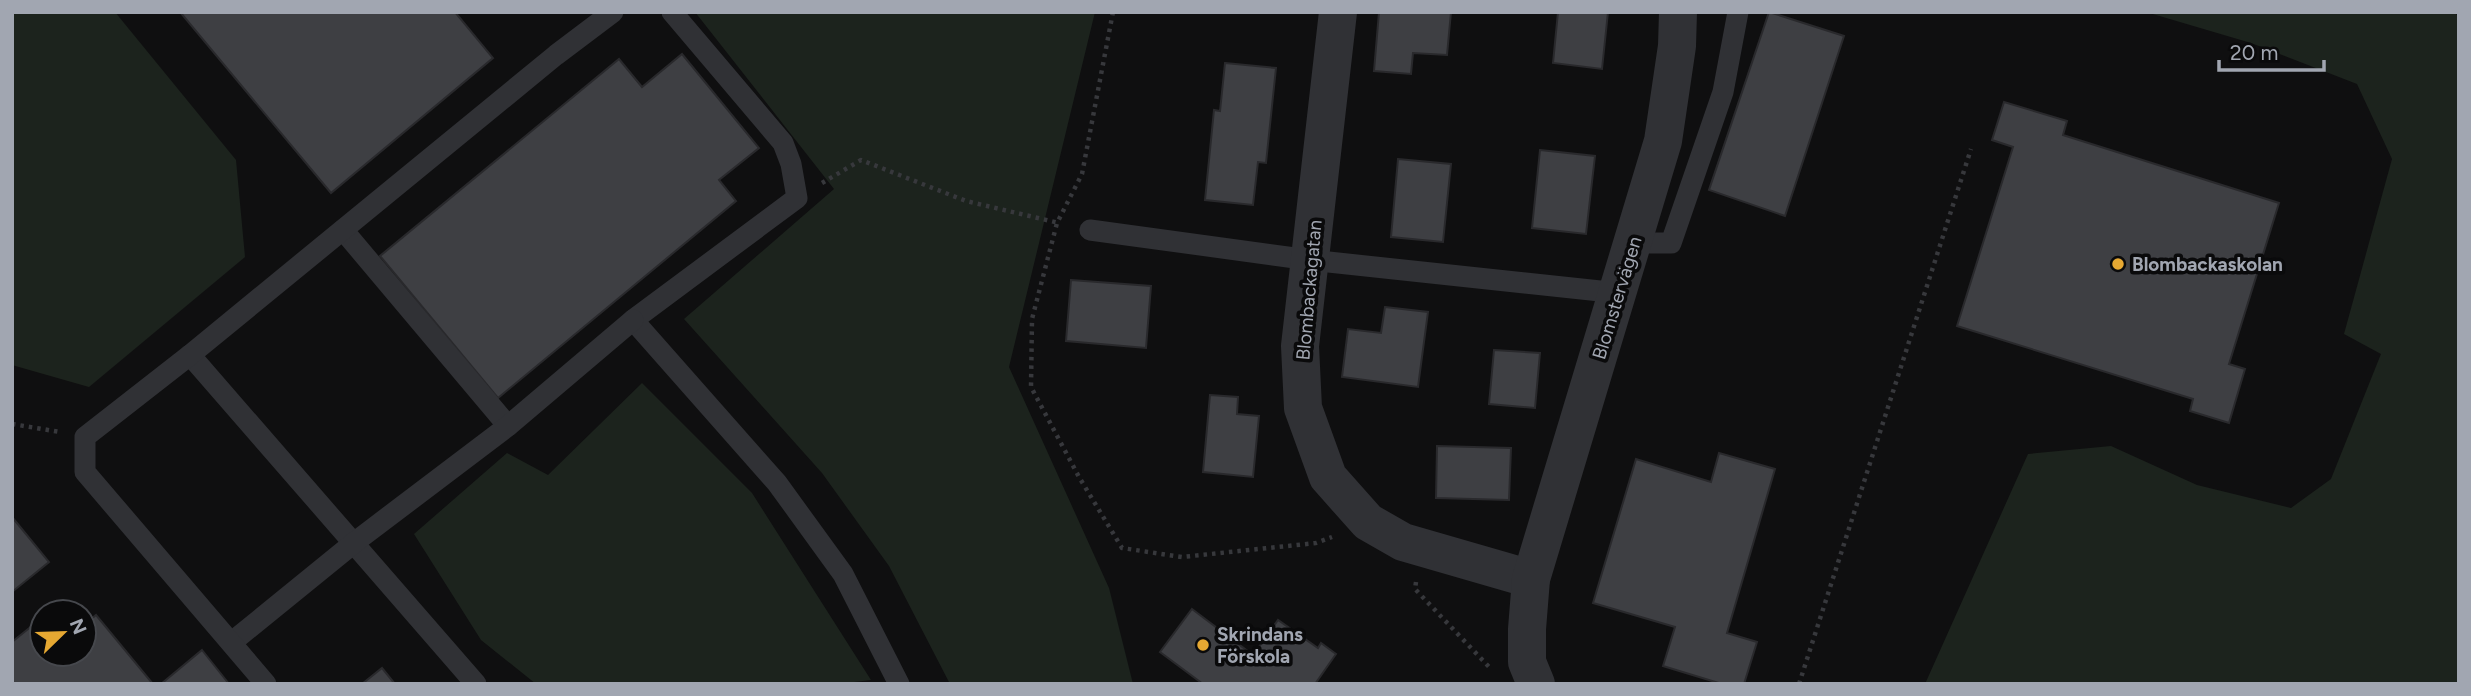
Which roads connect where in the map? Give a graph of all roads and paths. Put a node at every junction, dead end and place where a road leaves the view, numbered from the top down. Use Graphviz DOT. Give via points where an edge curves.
graph roads {
  1 [pos="613,12"];
  2 [pos="672,12"];
  3 [pos="1113,12"];
  4 [pos="1338,12"];
  5 [pos="1678,12"];
  6 [pos="1738,12"];
  7 [pos="1971,149"];
  8 [pos="797,198"];
  9 [pos="1057,223"];
  10 [pos="343,230"];
  11 [pos="1090,230"];
  12 [pos="1634,243"];
  13 [pos="1310,260"];
  14 [pos="1619,293"];
  15 [pos="633,320"];
  16 [pos="190,355"];
  17 [pos="12,424"];
  18 [pos="509,426"];
  19 [pos="85,437"];
  20 [pos="1368,522"];
  21 [pos="355,542"];
  22 [pos="1429,549"];
  23 [pos="1531,579"];
  24 [pos="232,642"];
  25 [pos="1497,677"];
  26 [pos="266,684"];
  27 [pos="475,684"];
  28 [pos="899,684"];
  29 [pos="1536,684"];
  30 [pos="1799,684"];
  1 -- 10 [label="lane"];
  2 -- 8 [label="lane" via="783,143"];
  3 -- 9 [label="path" via="1082,174"];
  4 -- 13 [label="street, Blombackagatan"];
  5 -- 12 [label="street, Blomstervägen" via="1663,141"];
  6 -- 12 [label="lane" via="1723,92 1671,243"];
  7 -- 30 [label="path"];
  8 -- 9 [label="path" via="861,160 966,201"];
  8 -- 15 [label="lane"];
  9 -- 11 [label="path"];
  9 -- 20 [label="path" via="1032,319 1031,387 1122,548 1182,557 1316,543"];
  10 -- 16 [label="lane"];
  10 -- 18 [label="lane"];
  11 -- 13 [label="lane"];
  12 -- 14 [label="street, Blomstervägen"];
  13 -- 14 [label="lane"];
  13 -- 20 [label="street, Blombackagatan" via="1300,346 1303,408 1328,477"];
  14 -- 23 [label="street, Blomstervägen"];
  15 -- 18 [label="lane"];
  15 -- 28 [label="lane" via="776,483 843,574"];
  16 -- 19 [label="lane"];
  16 -- 21 [label="lane"];
  17 -- 19 [label="path"];
  18 -- 21 [label="lane"];
  19 -- 24 [label="lane" via="85,472"];
  20 -- 22 [label="street, Blombackagatan" via="1404,542"];
  21 -- 24 [label="lane"];
  21 -- 27 [label="lane"];
  22 -- 23 [label="street, Blombackagatan"];
  22 -- 25 [label="path" via="1418,569 1415,589"];
  23 -- 29 [label="street" via="1527,662"];
  24 -- 26 [label="lane"];
}
